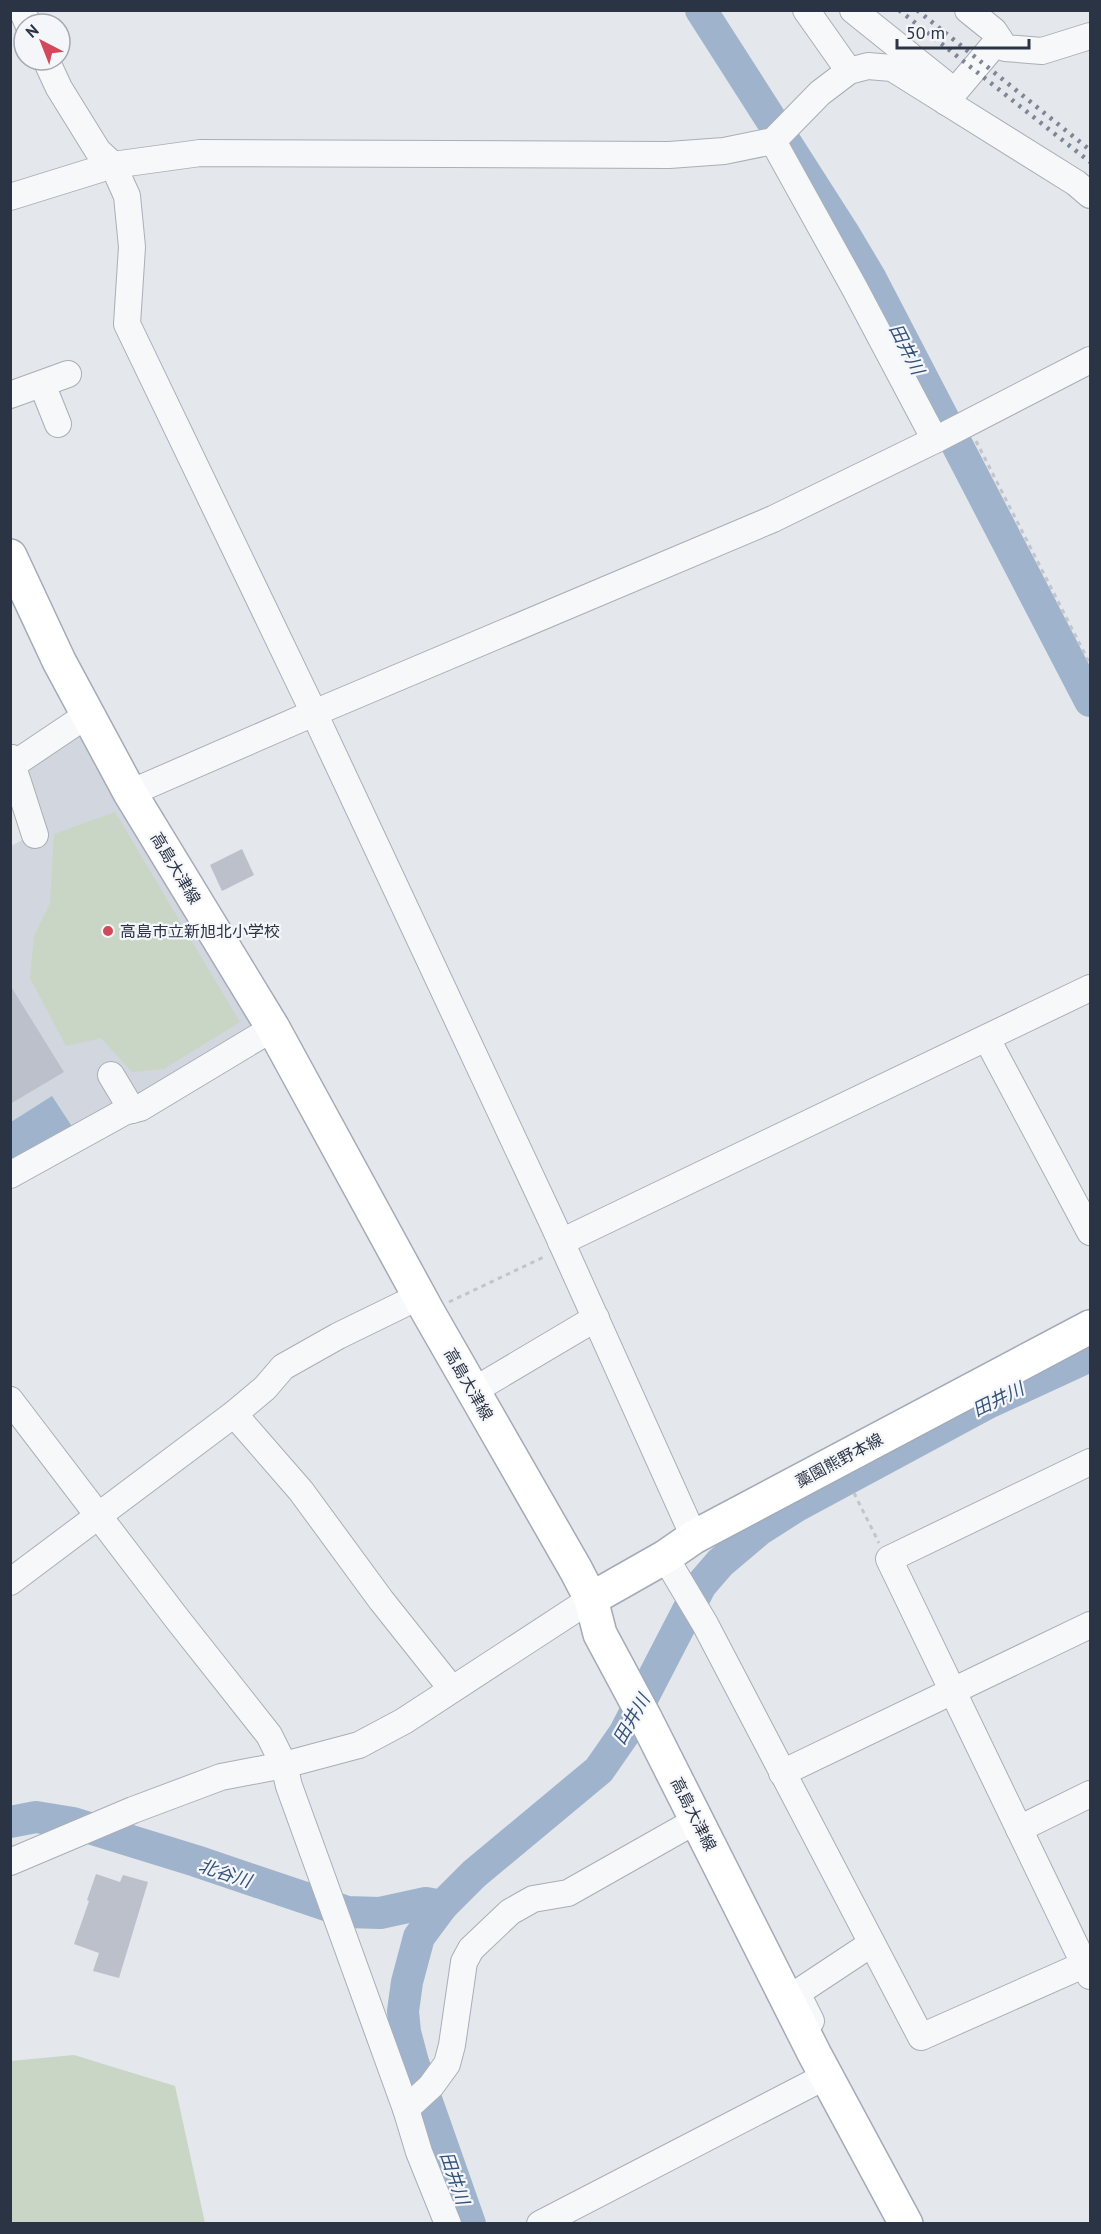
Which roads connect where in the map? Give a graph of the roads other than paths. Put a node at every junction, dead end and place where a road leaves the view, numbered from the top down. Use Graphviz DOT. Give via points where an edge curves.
graph roads {
  1 [pos="806,10"];
  2 [pos="853,10"];
  3 [pos="968,10"];
  4 [pos="1090,36"];
  5 [pos="999,39"];
  6 [pos="849,70"];
  7 [pos="52,72"];
  8 [pos="946,102"];
  9 [pos="774,140"];
  10 [pos="113,165"];
  11 [pos="1090,195"];
  12 [pos="10,197"];
  13 [pos="1090,360"];
  14 [pos="68,374"];
  15 [pos="42,384"];
  16 [pos="10,395"];
  17 [pos="58,424"];
  18 [pos="950,432"];
  19 [pos="10,556"];
  20 [pos="314,713"];
  21 [pos="87,715"];
  22 [pos="11,758"];
  23 [pos="130,793"];
  24 [pos="34,835"];
  25 [pos="1090,988"];
  26 [pos="273,1028"];
  27 [pos="987,1039"];
  28 [pos="111,1075"];
  29 [pos="132,1110"];
  30 [pos="10,1175"];
  31 [pos="1090,1232"];
  32 [pos="561,1242"];
  33 [pos="424,1304"];
  34 [pos="596,1318"];
  35 [pos="1090,1327"];
  36 [pos="473,1391"];
  37 [pos="10,1400"];
  38 [pos="234,1414"];
  39 [pos="1090,1462"];
  40 [pos="99,1516"];
  41 [pos="694,1537"];
  42 [pos="665,1557"];
  43 [pos="10,1582"];
  44 [pos="591,1599"];
  45 [pos="1090,1625"];
  46 [pos="451,1688"];
  47 [pos="952,1690"];
  48 [pos="284,1765"];
  49 [pos="782,1773"];
  50 [pos="1090,1794"];
  51 [pos="697,1820"];
  52 [pos="1018,1829"];
  53 [pos="10,1862"];
  54 [pos="871,1944"];
  55 [pos="1089,1968"];
  56 [pos="821,2065"];
  57 [pos="417,2099"];
  58 [pos="448,2223"];
  59 [pos="540,2223"];
  60 [pos="906,2223"];
  1 -- 6 [label="street"];
  2 -- 8 [label="street" via="944,83"];
  3 -- 5 [label="street"];
  4 -- 5 [label="street" via="1042,51 1005,48"];
  5 -- 8 [label="street"];
  6 -- 8 [label="street" via="868,66 892,68"];
  6 -- 9 [label="street"];
  7 -- 10 [label="street" via="99,151"];
  8 -- 11 [label="street"];
  9 -- 10 [label="street" via="724,151 669,155 200,153"];
  9 -- 18 [label="street" via="854,287"];
  10 -- 12 [label="street"];
  10 -- 20 [label="street" via="127,196 132,247 127,324"];
  13 -- 18 [label="street"];
  14 -- 15 [label="street"];
  15 -- 16 [label="street"];
  15 -- 17 [label="street"];
  18 -- 20 [label="street" via="773,519"];
  19 -- 21 [label="main road, 高島大津線" via="58,662"];
  20 -- 23 [label="street"];
  20 -- 32 [label="street"];
  21 -- 22 [label="street" via="20,760"];
  21 -- 23 [label="main road, 高島大津線"];
  22 -- 24 [label="street"];
  23 -- 26 [label="main road, 高島大津線"];
  25 -- 27 [label="street"];
  26 -- 29 [label="street"];
  26 -- 33 [label="main road, 高島大津線"];
  27 -- 31 [label="street"];
  27 -- 32 [label="street"];
  28 -- 29 [label="street"];
  29 -- 30 [label="street"];
  32 -- 34 [label="street"];
  33 -- 36 [label="main road, 高島大津線"];
  33 -- 38 [label="street" via="338,1336 283,1367"];
  34 -- 36 [label="street"];
  34 -- 41 [label="street"];
  35 -- 41 [label="main road, 藁園熊野本線"];
  36 -- 44 [label="main road, 高島大津線"];
  37 -- 40 [label="street"];
  38 -- 40 [label="street"];
  38 -- 46 [label="street" via="301,1491"];
  39 -- 47 [label="street" via="889,1559"];
  40 -- 43 [label="street"];
  40 -- 48 [label="street" via="269,1735"];
  41 -- 42 [label="main road, 藁園熊野本線"];
  42 -- 44 [label="main road, 藁園熊野本線"];
  42 -- 49 [label="street" via="705,1624"];
  44 -- 46 [label="street"];
  44 -- 51 [label="main road, 高島大津線" via="600,1634"];
  45 -- 47 [label="street"];
  46 -- 48 [label="street" via="404,1721 358,1745"];
  47 -- 49 [label="street"];
  47 -- 52 [label="street"];
  48 -- 53 [label="street" via="221,1777"];
  48 -- 57 [label="street" via="289,1786"];
  49 -- 54 [label="street"];
  50 -- 52 [label="street"];
  51 -- 56 [label="main road, 高島大津線"];
  51 -- 57 [label="street" via="568,1893 532,1899 510,1912 471,1949 464,1962 447,2064"];
  52 -- 55 [label="street"];
  54 -- 55 [label="street" via="921,2037"];
  54 -- 56 [label="street" via="797,1993 818,2036"];
  56 -- 59 [label="street"];
  56 -- 60 [label="main road, 高島大津線"];
  57 -- 58 [label="street" via="419,2152"];
}
